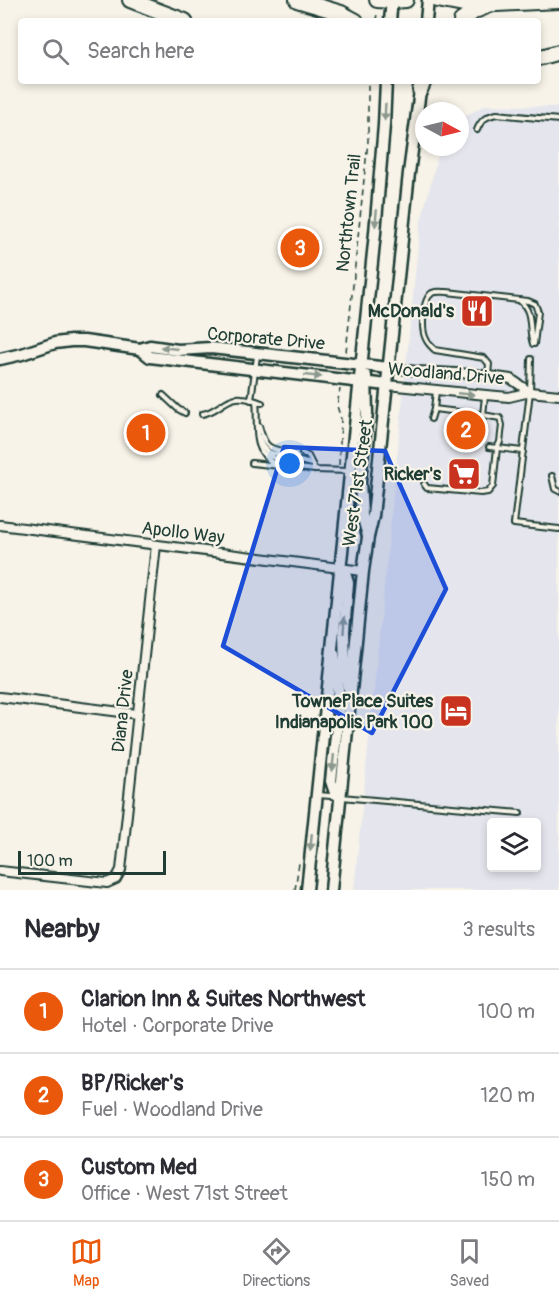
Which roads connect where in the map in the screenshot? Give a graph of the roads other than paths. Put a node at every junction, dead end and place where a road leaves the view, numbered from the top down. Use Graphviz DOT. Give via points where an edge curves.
graph roads {
  1 [pos="130,0"];
  2 [pos="297,0"];
  3 [pos="396,0"];
  4 [pos="428,0"];
  5 [pos="437,0"];
  6 [pos="559,1"];
  7 [pos="377,3"];
  8 [pos="494,5"];
  9 [pos="177,18"];
  10 [pos="350,18"];
  11 [pos="391,18"];
  12 [pos="426,18"];
  13 [pos="465,18"];
  14 [pos="559,52"];
  15 [pos="541,57"];
  16 [pos="386,84"];
  17 [pos="422,84"];
  18 [pos="559,120"];
  19 [pos="477,130"];
  20 [pos="516,300"];
  21 [pos="140,349"];
  22 [pos="257,354"];
  23 [pos="0,359"];
  24 [pos="531,359"];
  25 [pos="361,365"];
  26 [pos="389,368"];
  27 [pos="255,370"];
  28 [pos="488,376"];
  29 [pos="363,382"];
  30 [pos="387,385"];
  31 [pos="436,391"];
  32 [pos="530,392"];
  33 [pos="164,395"];
  34 [pos="486,395"];
  35 [pos="559,395"];
  36 [pos="251,400"];
  37 [pos="256,401"];
  38 [pos="262,403"];
  39 [pos="434,409"];
  40 [pos="185,413"];
  41 [pos="202,414"];
  42 [pos="483,415"];
  43 [pos="431,419"];
  44 [pos="257,420"];
  45 [pos="257,430"];
  46 [pos="489,447"];
  47 [pos="497,448"];
  48 [pos="523,451"];
  49 [pos="262,452"];
  50 [pos="289,456"];
  51 [pos="252,463"];
  52 [pos="311,463"];
  53 [pos="278,466"];
  54 [pos="315,470"];
  55 [pos="350,471"];
  56 [pos="552,476"];
  57 [pos="424,484"];
  58 [pos="559,491"];
  59 [pos="0,525"];
  60 [pos="559,529"];
  61 [pos="368,537"];
  62 [pos="156,545"];
  63 [pos="339,567"];
  64 [pos="363,571"];
  65 [pos="332,642"];
  66 [pos="0,697"];
  67 [pos="350,704"];
  68 [pos="137,714"];
  69 [pos="316,795"];
  70 [pos="340,797"];
  71 [pos="520,813"];
  72 [pos="0,871"];
  73 [pos="301,888"];
  74 [pos="331,890"];
  1 -- 9 [label="highway"];
  2 -- 10 [label="highway"];
  3 -- 7 [label="highway"];
  3 -- 11 [label="main road"];
  4 -- 12 [label="main road"];
  5 -- 8 [label="highway"];
  6 -- 8 [label="highway"];
  8 -- 13 [label="highway"];
  14 -- 15 [label="highway"];
  16 -- 25 [label="main road, West 71st Street, one-way"];
  17 -- 26 [label="main road, West 71st Street"];
  18 -- 19 [label="lane" via="497,114 490,115"];
  20 -- 20 [label="lane" via="526,308 534,344 538,307"];
  20 -- 28 [label="lane" via="437,292 426,301 423,329 430,346 442,352 484,358 489,364"];
  22 -- 21 [label="main road, Corporate Drive, one-way" via="211,348"];
  21 -- 23 [label="main road, Corporate Drive" via="71,341"];
  21 -- 27 [label="main road, Corporate Drive" via="150,357"];
  22 -- 25 [label="main road, Corporate Drive"];
  22 -- 27 [label="lane"];
  24 -- 32 [label="lane"];
  25 -- 26 [label="main road, Corporate Drive"];
  25 -- 29 [label="main road, West 71st Street"];
  26 -- 28 [label="street, Woodland Drive"];
  26 -- 30 [label="main road, West 71st Street"];
  27 -- 29 [label="main road, Corporate Drive, one-way"];
  27 -- 36 [label="lane"];
  28 -- 32 [label="street, Woodland Drive" via="511,379"];
  29 -- 30 [label="main road, Woodland Drive"];
  29 -- 55 [label="main road, West 71st Street"];
  29 -- 61 [label="main road" via="367,412 360,482"];
  30 -- 31 [label="street, Woodland Drive"];
  30 -- 61 [label="main road, West 71st Street" via="374,516"];
  31 -- 34 [label="street, Woodland Drive, one-way"];
  31 -- 39 [label="lane"];
  32 -- 34 [label="street, Woodland Drive" via="509,397"];
  32 -- 35 [label="street, Woodland Drive"];
  32 -- 48 [label="lane"];
  33 -- 40 [label="lane"];
  34 -- 42 [label="lane"];
  36 -- 37 [label="lane"];
  36 -- 41 [label="lane" via="230,399"];
  37 -- 38 [label="lane"];
  37 -- 44 [label="lane"];
  39 -- 42 [label="lane"];
  39 -- 43 [label="lane"];
  42 -- 47 [label="lane" via="500,418"];
  44 -- 45 [label="lane"];
  44 -- 50 [label="lane" via="264,443"];
  45 -- 49 [label="lane" via="257,444"];
  45 -- 50 [label="lane" via="266,451"];
  46 -- 47 [label="lane"];
  47 -- 48 [label="lane"];
  47 -- 57 [label="lane" via="493,486 488,492 427,488"];
  48 -- 60 [label="lane" via="514,524"];
  49 -- 50 [label="lane" via="274,458"];
  49 -- 53 [label="lane"];
  51 -- 53 [label="lane"];
  52 -- 52 [label="lane" via="308,456 301,457"];
  52 -- 54 [label="lane"];
  53 -- 54 [label="lane"];
  54 -- 55 [label="lane"];
  55 -- 63 [label="main road, West 71st Street"];
  56 -- 58 [label="lane"];
  59 -- 62 [label="street, Apollo Way"];
  61 -- 64 [label="main road, West 71st Street"];
  62 -- 63 [label="street, Apollo Way"];
  62 -- 68 [label="street, Diana Drive"];
  63 -- 64 [label="street, Apollo Way"];
  63 -- 65 [label="main road, West 71st Street"];
  67 -- 63 [label="main road, one-way" via="344,650 348,583"];
  64 -- 67 [label="main road, West 71st Street"];
  65 -- 69 [label="main road, West 71st Street"];
  65 -- 70 [label="main road, one-way" via="339,708 331,781"];
  66 -- 68 [label="street"];
  67 -- 70 [label="main road, West 71st Street"];
  68 -- 72 [label="street, Diana Drive" via="122,868 116,879 103,882"];
  69 -- 70 [label="lane"];
  69 -- 73 [label="main road, West 71st Street, one-way"];
  70 -- 71 [label="lane"];
  70 -- 74 [label="main road, West 71st Street"];
}
